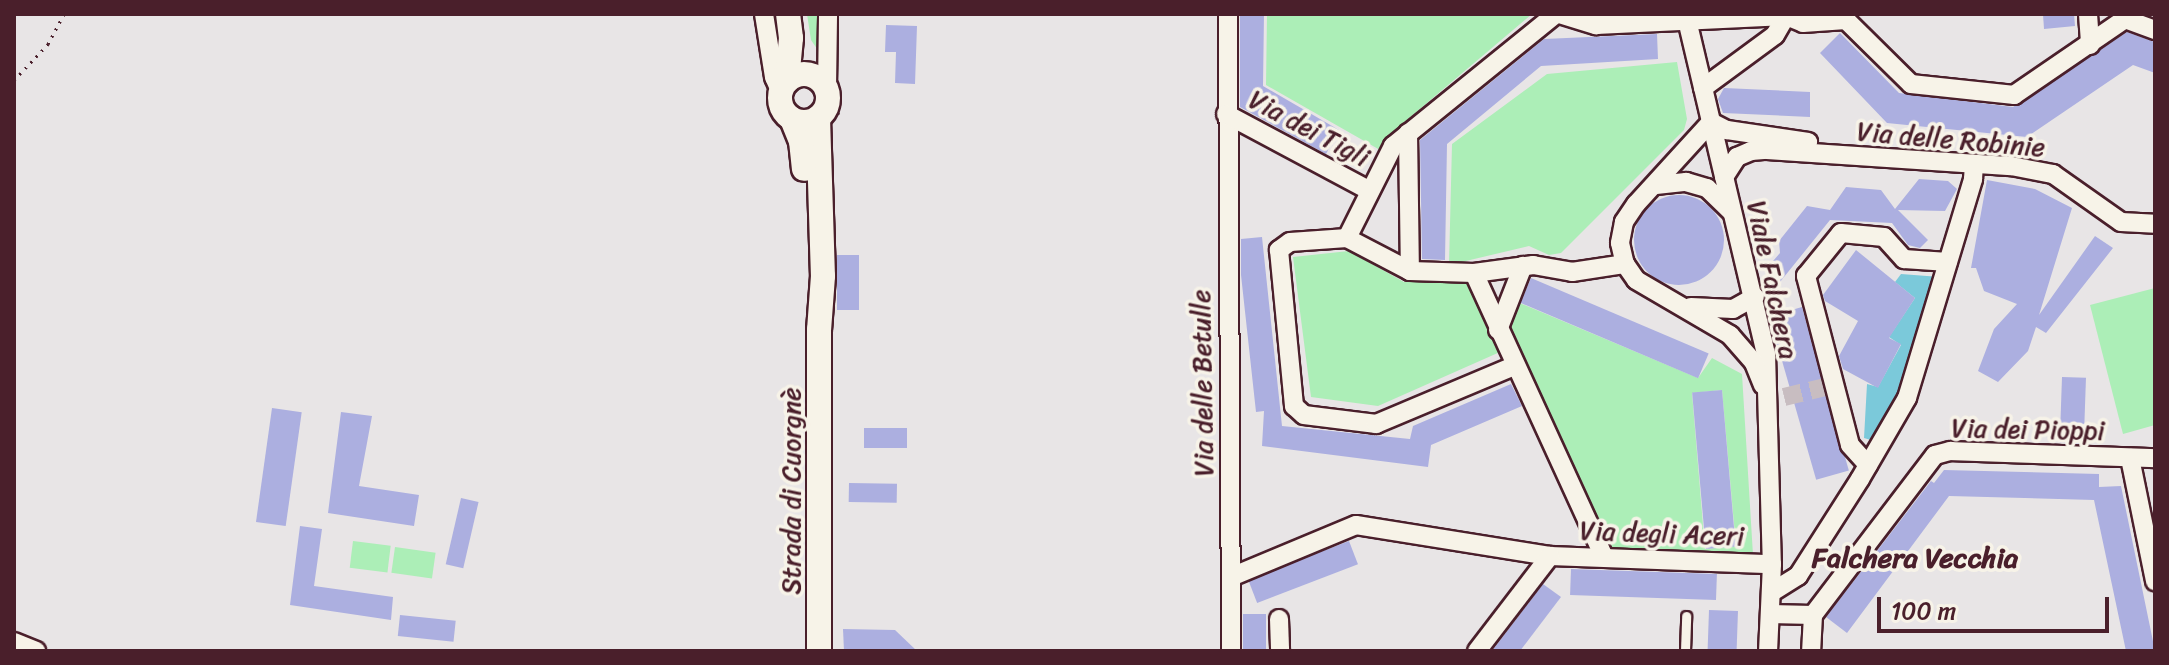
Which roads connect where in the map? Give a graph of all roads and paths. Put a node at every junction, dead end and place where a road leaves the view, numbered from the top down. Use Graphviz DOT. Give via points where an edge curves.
graph roads {
  1 [pos="64,14"];
  2 [pos="764,14"];
  3 [pos="788,14"];
  4 [pos="801,14"];
  5 [pos="828,14"];
  6 [pos="1228,14"];
  7 [pos="1558,14"];
  8 [pos="2088,14"];
  9 [pos="1786,15"];
  10 [pos="1687,20"];
  11 [pos="2155,30"];
  12 [pos="2090,45"];
  13 [pos="14,80"];
  14 [pos="820,82"];
  15 [pos="784,87"];
  16 [pos="1703,88"];
  17 [pos="1226,114"];
  18 [pos="818,118"];
  19 [pos="792,119"];
  20 [pos="1711,122"];
  21 [pos="1408,133"];
  22 [pos="1823,153"];
  23 [pos="1974,165"];
  24 [pos="1724,177"];
  25 [pos="1656,185"];
  26 [pos="1370,191"];
  27 [pos="1732,213"];
  28 [pos="2155,224"];
  29 [pos="1347,238"];
  30 [pos="1948,262"];
  31 [pos="1625,264"];
  32 [pos="1523,266"];
  33 [pos="1410,271"];
  34 [pos="1474,273"];
  35 [pos="1755,297"];
  36 [pos="1680,306"];
  37 [pos="819,330"];
  38 [pos="1498,330"];
  39 [pos="1514,366"];
  40 [pos="1776,397"];
  41 [pos="2130,458"];
  42 [pos="2155,458"];
  43 [pos="1868,465"];
  44 [pos="1590,528"];
  45 [pos="1550,556"];
  46 [pos="1572,556"];
  47 [pos="1604,557"];
  48 [pos="1772,564"];
  49 [pos="1231,577"];
  50 [pos="2155,581"];
  51 [pos="1772,592"];
  52 [pos="1770,614"];
  53 [pos="1813,615"];
  54 [pos="1686,616"];
  55 [pos="1279,619"];
  56 [pos="14,642"];
  57 [pos="36,651"];
  58 [pos="819,651"];
  59 [pos="1231,651"];
  60 [pos="1280,651"];
  61 [pos="1477,651"];
  62 [pos="1685,651"];
  63 [pos="1768,651"];
  64 [pos="1811,651"];
  1 -- 13 [label="path" via="48,44"];
  2 -- 15 [label="street" via="774,77"];
  3 -- 15 [label="main road" via="791,38"];
  4 -- 14 [label="main road"];
  5 -- 14 [label="street"];
  6 -- 17 [label="street, Via dei Tigli"];
  7 -- 10 [label="street, Via dei Tigli" via="1596,25"];
  7 -- 21 [label="street, Via dei Tigli"];
  8 -- 12 [label="street"];
  9 -- 10 [label="street, Via delle Robinie"];
  9 -- 12 [label="street, Via delle Robinie" via="1803,23 1846,20 1911,84 2014,95"];
  9 -- 16 [label="street" via="1775,35"];
  10 -- 16 [label="street, Viale Falchera"];
  11 -- 12 [label="street, Via delle Robinie" via="2125,19"];
  14 -- 15 [label="main road" via="801,74"];
  14 -- 18 [label="main road" via="827,106"];
  15 -- 19 [label="main road" via="782,108"];
  16 -- 20 [label="street, Viale Falchera"];
  17 -- 26 [label="street, Via dei Tigli"];
  17 -- 49 [label="street, Via delle Betulle"];
  18 -- 19 [label="main road"];
  18 -- 37 [label="main road, Strada di Cuorgnè" via="823,276"];
  19 -- 37 [label="main road, Strada di Cuorgnè" via="803,149 810,275"];
  20 -- 22 [label="street, Via delle Robinie" via="1727,130 1800,139"];
  20 -- 24 [label="street, Viale Falchera"];
  20 -- 25 [label="street"];
  21 -- 26 [label="street, Via dei Tigli" via="1393,146"];
  21 -- 33 [label="street"];
  22 -- 23 [label="street, Via delle Robinie"];
  22 -- 24 [label="street, Via delle Robinie" via="1751,151 1737,157"];
  23 -- 28 [label="street, Via delle Robinie" via="2053,174 2121,222"];
  23 -- 30 [label="street"];
  24 -- 27 [label="street, Viale Falchera"];
  25 -- 27 [label="street" via="1686,182 1707,188"];
  25 -- 31 [label="street" via="1624,222 1620,243"];
  26 -- 29 [label="street, Via dei Tigli"];
  27 -- 35 [label="street, Viale Falchera"];
  29 -- 33 [label="street"];
  29 -- 39 [label="street" via="1290,242 1279,250 1294,406 1304,415 1376,424"];
  30 -- 43 [label="street" via="1907,398"];
  30 -- 43 [label="street" via="1904,259 1884,237 1841,233 1806,276 1850,445"];
  31 -- 32 [label="street" via="1572,272"];
  31 -- 36 [label="street" via="1636,280"];
  32 -- 34 [label="street"];
  32 -- 38 [label="street"];
  33 -- 34 [label="street"];
  34 -- 38 [label="street"];
  35 -- 36 [label="street" via="1733,309"];
  35 -- 40 [label="street, Viale Falchera"];
  36 -- 40 [label="street" via="1716,325 1745,350"];
  37 -- 58 [label="main road, Strada di Cuorgnè"];
  38 -- 39 [label="street"];
  39 -- 44 [label="street"];
  40 -- 48 [label="street, Viale Falchera"];
  41 -- 42 [label="street, Via dei Pioppi"];
  41 -- 50 [label="street, Via dei Pioppi"];
  41 -- 53 [label="street, Via dei Pioppi" via="1950,451 1935,455"];
  43 -- 51 [label="street" via="1798,576"];
  44 -- 46 [label="street"];
  44 -- 47 [label="street"];
  45 -- 46 [label="street, Via degli Aceri"];
  45 -- 49 [label="street, Via degli Aceri" via="1356,525"];
  45 -- 61 [label="street, Via degli Aceri"];
  46 -- 47 [label="street, Via degli Aceri"];
  47 -- 48 [label="street, Via degli Aceri"];
  48 -- 51 [label="street, Viale Falchera"];
  49 -- 59 [label="street, Via delle Betulle"];
  51 -- 52 [label="street, Viale Falchera"];
  52 -- 53 [label="street"];
  52 -- 63 [label="street, Viale Falchera"];
  53 -- 64 [label="street"];
  54 -- 62 [label="lane"];
  55 -- 60 [label="street"];
  56 -- 57 [label="street"];
}
